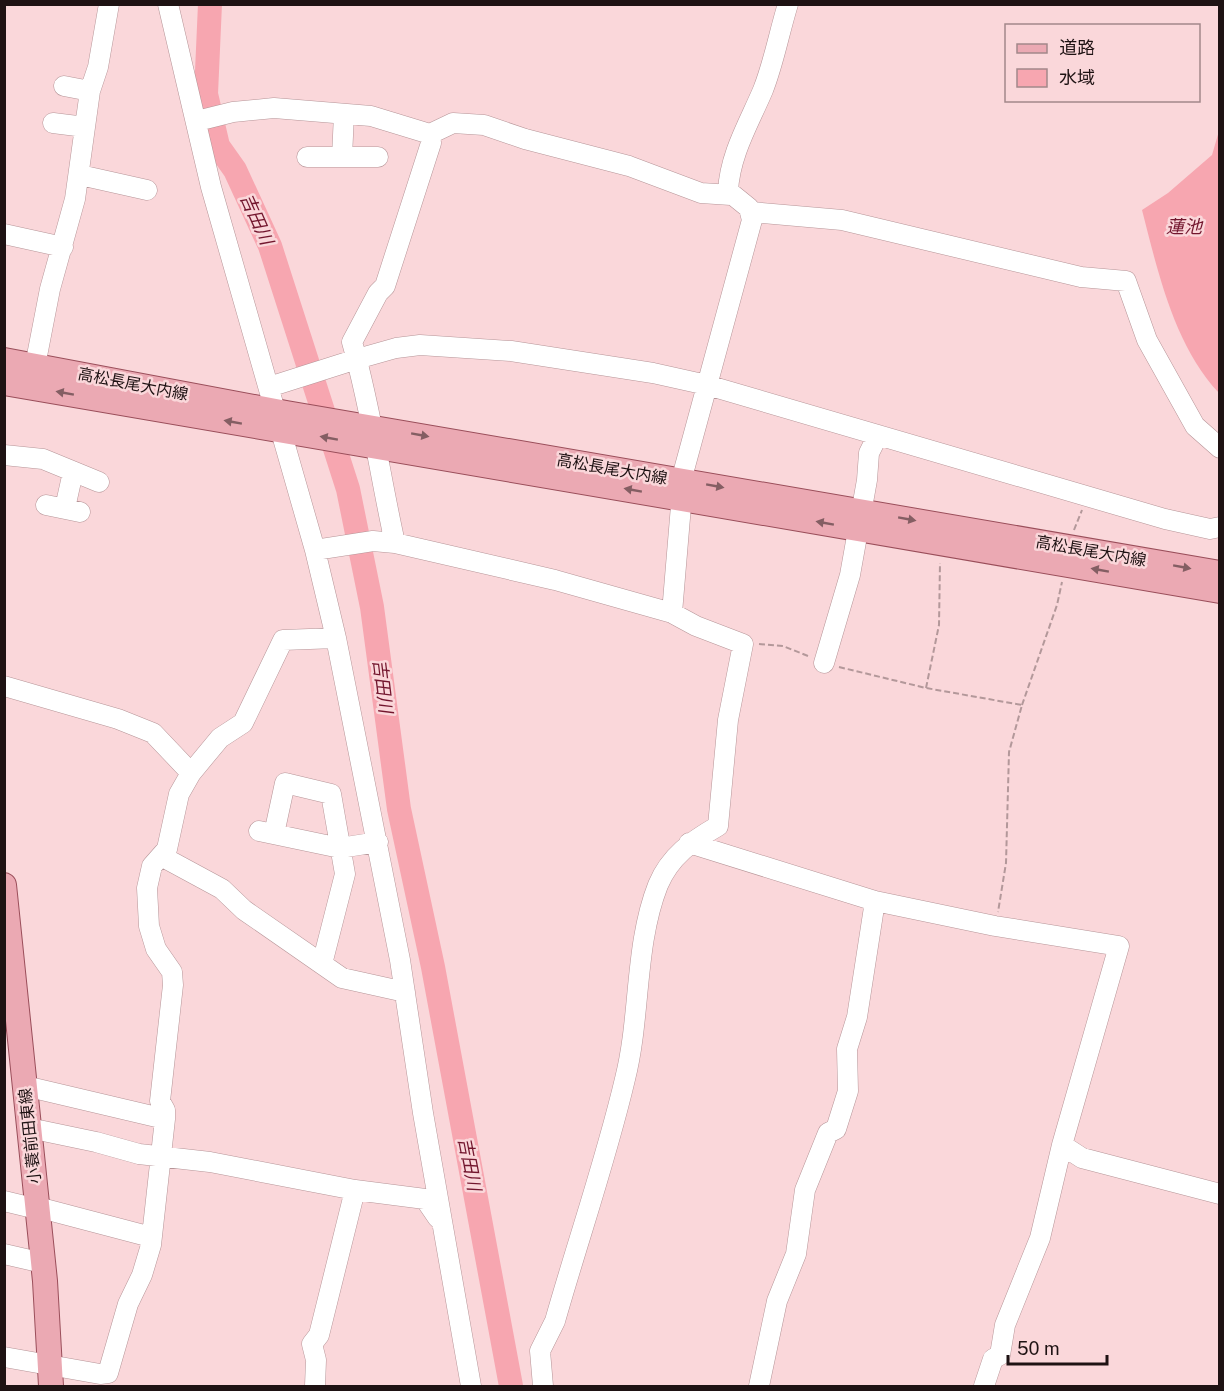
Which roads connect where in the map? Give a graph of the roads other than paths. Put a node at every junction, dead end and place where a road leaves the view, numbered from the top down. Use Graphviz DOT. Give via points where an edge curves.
graph roads {
  1 [pos="109,4"];
  2 [pos="168,4"];
  3 [pos="788,4"];
  4 [pos="64,86"];
  5 [pos="90,91"];
  6 [pos="344,114"];
  7 [pos="201,120"];
  8 [pos="53,123"];
  9 [pos="85,127"];
  10 [pos="430,134"];
  11 [pos="307,157"];
  12 [pos="342,157"];
  13 [pos="378,157"];
  14 [pos="80,174"];
  15 [pos="147,190"];
  16 [pos="731,195"];
  17 [pos="751,212"];
  18 [pos="4,234"];
  19 [pos="63,247"];
  20 [pos="4,360"];
  21 [pos="350,361"];
  22 [pos="35,366"];
  23 [pos="4,383"];
  24 [pos="276,385"];
  25 [pos="707,386"];
  26 [pos="283,421"];
  27 [pos="878,435"];
  28 [pos="369,436"];
  29 [pos="1220,448"];
  30 [pos="4,455"];
  31 [pos="73,472"];
  32 [pos="99,482"];
  33 [pos="682,489"];
  34 [pos="46,505"];
  35 [pos="860,520"];
  36 [pos="1220,527"];
  37 [pos="395,543"];
  38 [pos="315,550"];
  39 [pos="1220,573"];
  40 [pos="1220,591"];
  41 [pos="672,613"];
  42 [pos="336,638"];
  43 [pos="824,663"];
  44 [pos="4,686"];
  45 [pos="191,773"];
  46 [pos="378,842"];
  47 [pos="689,843"];
  48 [pos="340,848"];
  49 [pos="161,856"];
  50 [pos="4,885"];
  51 [pos="875,901"];
  52 [pos="322,964"];
  53 [pos="405,992"];
  54 [pos="25,1086"];
  55 [pos="165,1119"];
  56 [pos="29,1128"];
  57 [pos="1062,1145"];
  58 [pos="159,1157"];
  59 [pos="355,1190"];
  60 [pos="1220,1194"];
  61 [pos="4,1201"];
  62 [pos="37,1208"];
  63 [pos="442,1223"];
  64 [pos="151,1237"];
  65 [pos="4,1254"];
  66 [pos="43,1263"];
  67 [pos="4,1357"];
  68 [pos="51,1376"];
  69 [pos="315,1386"];
  70 [pos="471,1386"];
  71 [pos="543,1386"];
  72 [pos="759,1386"];
  73 [pos="984,1386"];
  1 -- 5 [label="street"];
  2 -- 7 [label="street"];
  3 -- 16 [label="street" via="763,89 735,152 728,179"];
  4 -- 5 [label="street"];
  5 -- 9 [label="street"];
  6 -- 7 [label="street" via="274,108"];
  6 -- 10 [label="street" via="371,116"];
  6 -- 12 [label="street"];
  7 -- 24 [label="street" via="211,187"];
  8 -- 9 [label="street"];
  9 -- 14 [label="street"];
  10 -- 16 [label="street" via="453,123 484,125 629,166 701,193"];
  10 -- 21 [label="street" via="431,143 385,286 352,342"];
  11 -- 12 [label="street"];
  12 -- 13 [label="street"];
  14 -- 15 [label="street"];
  14 -- 19 [label="street"];
  16 -- 17 [label="street"];
  17 -- 25 [label="street" via="750,229"];
  17 -- 29 [label="street" via="842,220 1081,277 1126,281 1147,340 1196,426"];
  18 -- 19 [label="street"];
  19 -- 22 [label="street" via="50,289"];
  20 -- 22 [label="main road, 高松長尾大内線"];
  21 -- 24 [label="street"];
  21 -- 25 [label="street" via="396,348 446,346 653,373"];
  21 -- 28 [label="street"];
  22 -- 26 [label="main road, 高松長尾大内線"];
  26 -- 23 [label="main road, 高松長尾大内線, one-way"];
  24 -- 26 [label="street"];
  25 -- 27 [label="street"];
  25 -- 33 [label="street"];
  26 -- 28 [label="main road, 高松長尾大内線"];
  26 -- 38 [label="street"];
  27 -- 35 [label="street" via="869,453"];
  27 -- 36 [label="street" via="1165,519 1209,529"];
  28 -- 33 [label="main road, 高松長尾大内線"];
  28 -- 37 [label="street"];
  30 -- 31 [label="street" via="43,459"];
  31 -- 32 [label="street"];
  31 -- 34 [label="street" via="73,510"];
  33 -- 35 [label="main road, 高松長尾大内線"];
  33 -- 41 [label="street"];
  35 -- 39 [label="main road, 高松長尾大内線, one-way"];
  40 -- 35 [label="main road, 高松長尾大内線, one-way"];
  35 -- 43 [label="street" via="850,575"];
  37 -- 38 [label="street" via="374,541"];
  37 -- 41 [label="street" via="555,580"];
  38 -- 42 [label="street"];
  41 -- 47 [label="street" via="743,644 728,720 718,826"];
  42 -- 45 [label="street" via="283,640 243,723 220,738"];
  42 -- 46 [label="street"];
  44 -- 45 [label="street" via="153,733"];
  45 -- 49 [label="street" via="179,794 167,849"];
  46 -- 48 [label="street"];
  46 -- 53 [label="street"];
  47 -- 51 [label="street"];
  47 -- 71 [label="street" via="669,865 658,886 644,942 626,1077 555,1321 540,1351"];
  48 -- 48 [label="street" via="331,794 285,783 267,832"];
  48 -- 52 [label="street" via="345,874"];
  49 -- 52 [label="street" via="222,889 244,910"];
  49 -- 55 [label="street" via="152,866 147,888 149,926 156,949 172,972 160,1101"];
  50 -- 54 [label="main road, 小蓑前田東線"];
  51 -- 57 [label="street" via="1119,946"];
  51 -- 72 [label="street" via="857,1017 847,1049 848,1091 836,1129 828,1133 808,1182 796,1254 777,1302"];
  52 -- 53 [label="street" via="342,978"];
  53 -- 63 [label="street"];
  54 -- 55 [label="street"];
  54 -- 56 [label="main road, 小蓑前田東線"];
  55 -- 58 [label="street"];
  56 -- 58 [label="street"];
  56 -- 62 [label="main road, 小蓑前田東線"];
  57 -- 60 [label="street" via="1082,1158"];
  57 -- 73 [label="street" via="1040,1238 1005,1325 1000,1355 993,1359"];
  58 -- 59 [label="street" via="210,1162"];
  58 -- 64 [label="street"];
  59 -- 63 [label="street" via="425,1199"];
  59 -- 69 [label="street" via="319,1335 312,1344"];
  61 -- 62 [label="street"];
  62 -- 64 [label="street"];
  62 -- 66 [label="main road, 小蓑前田東線"];
  63 -- 70 [label="street"];
  64 -- 68 [label="street" via="108,1373"];
  65 -- 66 [label="street"];
  66 -- 68 [label="main road, 小蓑前田東線"];
  67 -- 68 [label="street"];
}
